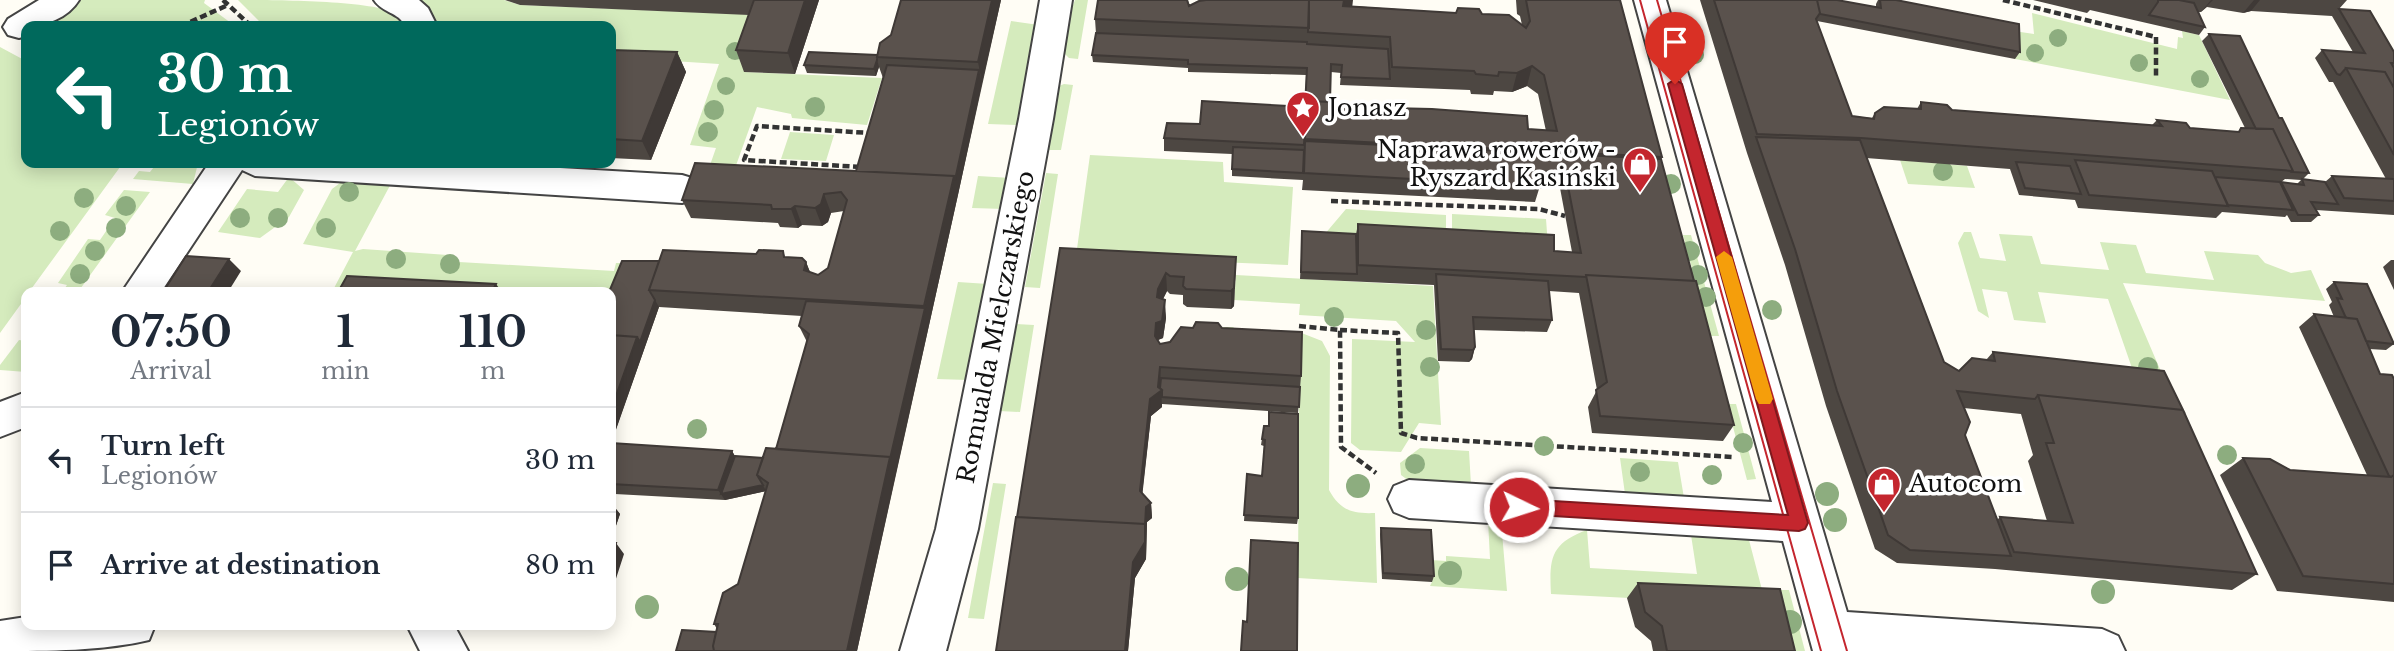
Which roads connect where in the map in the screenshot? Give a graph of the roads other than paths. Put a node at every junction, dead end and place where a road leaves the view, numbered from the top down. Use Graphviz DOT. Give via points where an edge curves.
graph roads {
  1 [pos="63,0"];
  2 [pos="390,0"];
  3 [pos="1056,0"];
  4 [pos="1650,0"];
  5 [pos="23,21"];
  6 [pos="420,21"];
  7 [pos="225,168"];
  8 [pos="378,168"];
  9 [pos="682,189"];
  10 [pos="144,287"];
  11 [pos="21,411"];
  12 [pos="0,420"];
  13 [pos="1409,499"];
  14 [pos="1799,523"];
  15 [pos="93,630"];
  16 [pos="432,630"];
  17 [pos="0,642"];
  18 [pos="1833,642"];
  19 [pos="445,651"];
  20 [pos="923,651"];
  21 [pos="2102,651"];
  1 -- 5 [label="street"];
  2 -- 6 [label="street" via="407,6"];
  3 -- 20 [label="street, Romualda Mielczarskiego" via="957,529"];
  4 -- 14 [label="street"];
  7 -- 10 [label="street"];
  8 -- 9 [label="street"];
  11 -- 12 [label="street"];
  13 -- 14 [label="street"];
  14 -- 18 [label="street"];
  15 -- 17 [label="street"];
  16 -- 19 [label="street"];
  18 -- 21 [label="street"];
}
